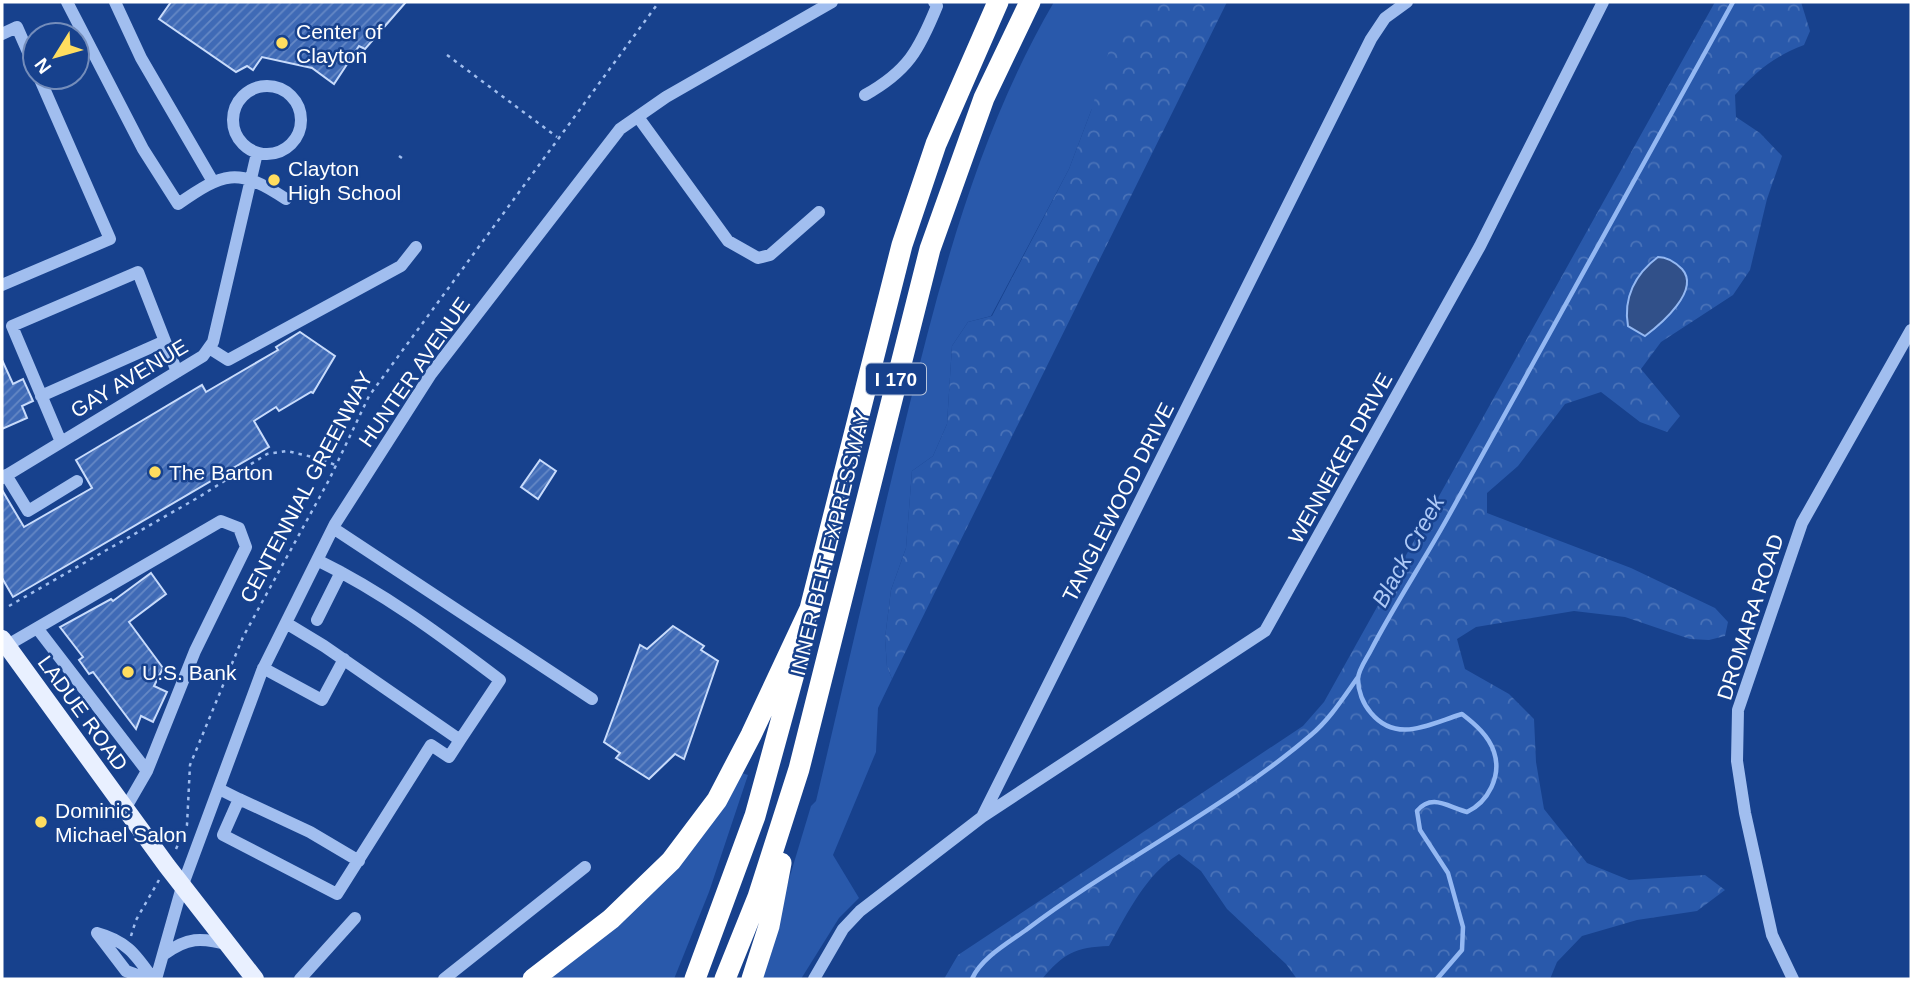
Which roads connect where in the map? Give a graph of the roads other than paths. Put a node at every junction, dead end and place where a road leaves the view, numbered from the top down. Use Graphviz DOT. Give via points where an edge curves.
graph roads {
  1 [pos="67,2"];
  2 [pos="115,2"];
  3 [pos="832,2"];
  4 [pos="934,2"];
  5 [pos="996,2"];
  6 [pos="1030,2"];
  7 [pos="1407,2"];
  8 [pos="1603,2"];
  9 [pos="2,34"];
  10 [pos="21,36"];
  11 [pos="45,91"];
  12 [pos="865,95"];
  13 [pos="638,117"];
  14 [pos="257,153"];
  15 [pos="212,180"];
  16 [pos="251,180"];
  17 [pos="286,199"];
  18 [pos="818,212"];
  19 [pos="416,247"];
  20 [pos="2,285"];
  21 [pos="1911,330"];
  22 [pos="165,341"];
  23 [pos="208,348"];
  24 [pos="177,372"];
  25 [pos="41,396"];
  26 [pos="61,442"];
  27 [pos="4,476"];
  28 [pos="77,481"];
  29 [pos="333,528"];
  30 [pos="317,560"];
  31 [pos="341,572"];
  32 [pos="810,609"];
  33 [pos="317,620"];
  34 [pos="286,623"];
  35 [pos="37,628"];
  36 [pos="4,643"];
  37 [pos="344,659"];
  38 [pos="263,668"];
  39 [pos="592,699"];
  40 [pos="460,740"];
  41 [pos="799,769"];
  42 [pos="147,771"];
  43 [pos="219,789"];
  44 [pos="239,799"];
  45 [pos="125,809"];
  46 [pos="982,817"];
  47 [pos="359,861"];
  48 [pos="585,867"];
  49 [pos="182,887"];
  50 [pos="355,918"];
  51 [pos="230,945"];
  52 [pos="163,955"];
  53 [pos="304,978"];
  54 [pos="148,979"];
  55 [pos="155,979"];
  56 [pos="255,979"];
  57 [pos="444,979"];
  58 [pos="533,979"];
  59 [pos="695,979"];
  60 [pos="725,979"];
  61 [pos="752,979"];
  62 [pos="814,979"];
  63 [pos="1793,979"];
  1 -- 15 [label="street" via="143,149 177,204"];
  2 -- 15 [label="street" via="141,58"];
  3 -- 13 [label="street, HUNTER AVENUE"];
  4 -- 12 [label="street" via="937,6 919,50 886,84"];
  5 -- 32 [label="highway, INNER BELT EXPRESSWAY / I 170" via="936,144 902,245"];
  6 -- 41 [label="highway, INNER BELT EXPRESSWAY / I 170" via="984,98 930,249"];
  7 -- 46 [label="street, TANGLEWOOD DRIVE" via="1385,18 1371,39"];
  8 -- 46 [label="street, WENNEKER DRIVE" via="1480,246 1265,631"];
  9 -- 10 [label="street" via="17,27"];
  11 -- 20 [label="street" via="110,239"];
  13 -- 18 [label="street" via="728,241 758,258 770,255"];
  13 -- 29 [label="street, HUNTER AVENUE" via="620,129 431,374"];
  14 -- 14 [label="street" via="284,150 298,136 301,114 283,90 255,88 234,109 236,135"];
  14 -- 16 [label="street, GAY AVENUE"];
  15 -- 16 [label="street" via="236,176"];
  16 -- 17 [label="street"];
  16 -- 23 [label="street, GAY AVENUE" via="214,341"];
  19 -- 23 [label="street" via="401,266 228,360"];
  21 -- 63 [label="street, DROMARA ROAD" via="1801,523 1738,710 1737,761 1745,813 1772,934"];
  22 -- 24 [label="street"];
  22 -- 25 [label="street"];
  22 -- 25 [label="street" via="138,272 31,317 12,326"];
  23 -- 24 [label="street, GAY AVENUE"];
  24 -- 26 [label="street, GAY AVENUE"];
  25 -- 26 [label="street"];
  26 -- 27 [label="street, GAY AVENUE"];
  27 -- 28 [label="street" via="28,511"];
  29 -- 30 [label="street, HUNTER AVENUE"];
  29 -- 39 [label="street"];
  30 -- 31 [label="street"];
  30 -- 34 [label="street, HUNTER AVENUE"];
  31 -- 33 [label="street"];
  31 -- 40 [label="street" via="429,626 500,680"];
  32 -- 58 [label="highway" via="733,771 694,833 643,891"];
  32 -- 59 [label="highway, INNER BELT EXPRESSWAY / I 170" via="759,803"];
  34 -- 37 [label="street"];
  34 -- 38 [label="street, HUNTER AVENUE"];
  35 -- 36 [label="street"];
  35 -- 42 [label="street"];
  35 -- 42 [label="street" via="221,521 239,528 246,547 195,651"];
  36 -- 45 [label="main road, LADUE ROAD"];
  37 -- 38 [label="street" via="322,700"];
  37 -- 40 [label="street"];
  38 -- 43 [label="street, HUNTER AVENUE"];
  40 -- 47 [label="street" via="449,757 431,745"];
  41 -- 60 [label="highway, INNER BELT EXPRESSWAY / I 170" via="758,897"];
  41 -- 61 [label="highway" via="769,926"];
  42 -- 45 [label="street"];
  43 -- 44 [label="street"];
  43 -- 49 [label="street, HUNTER AVENUE"];
  44 -- 47 [label="street"];
  44 -- 47 [label="street" via="223,835 337,894"];
  45 -- 49 [label="main road, LADUE ROAD"];
  46 -- 62 [label="street, TANGLEWOOD DRIVE" via="860,911 842,929"];
  48 -- 57 [label="street"];
  49 -- 51 [label="main road, LADUE ROAD"];
  49 -- 52 [label="street, HUNTER AVENUE"];
  50 -- 53 [label="street"];
  51 -- 52 [label="street" via="190,939"];
  51 -- 56 [label="main road, LADUE ROAD"];
  52 -- 55 [label="street, HUNTER AVENUE"];
  54 -- 55 [label="street" via="126,971 97,933 133,950"];
}
